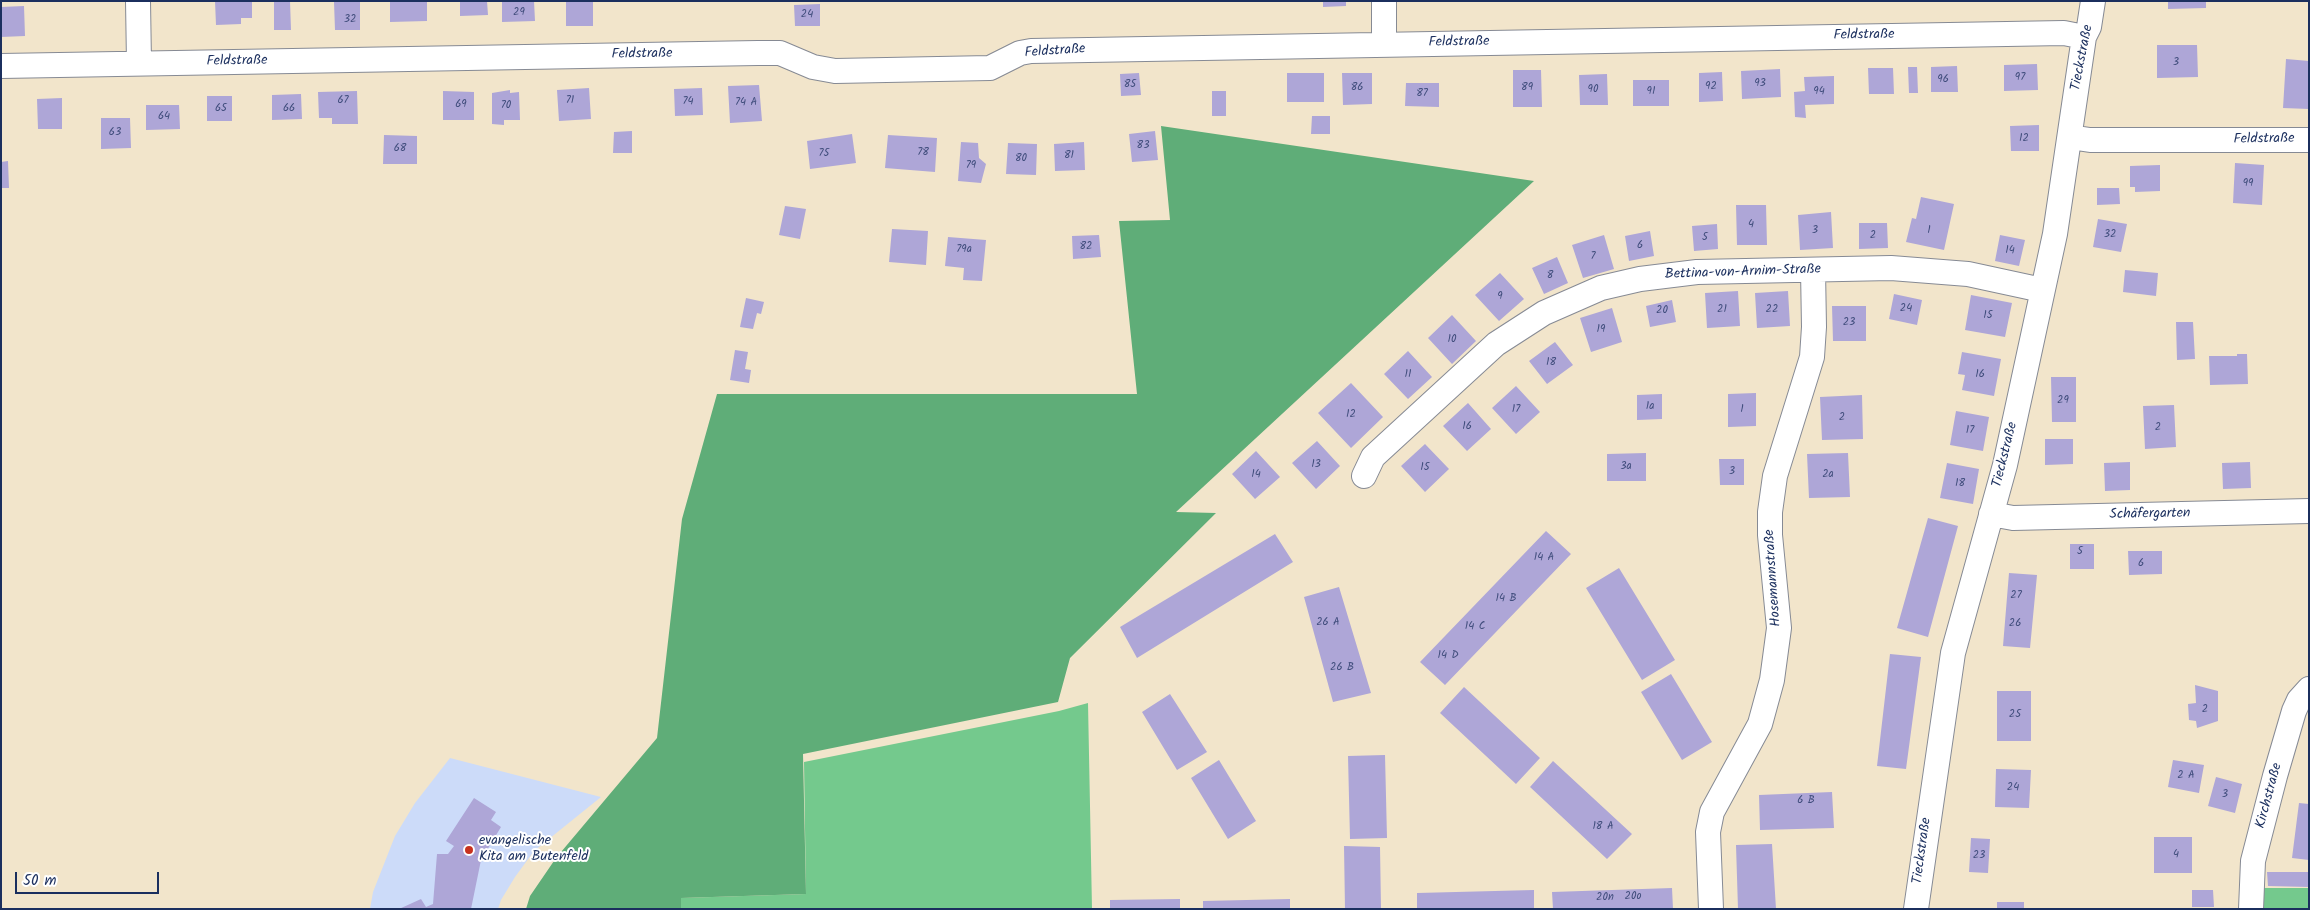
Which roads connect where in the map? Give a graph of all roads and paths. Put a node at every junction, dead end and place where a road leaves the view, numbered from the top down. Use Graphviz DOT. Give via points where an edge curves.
graph roads {
  1 [pos="138,1"];
  2 [pos="1384,1"];
  3 [pos="2093,1"];
  4 [pos="2084,37"];
  5 [pos="1384,45"];
  6 [pos="139,63"];
  7 [pos="1,66"];
  8 [pos="2070,137"];
  9 [pos="2309,140"];
  10 [pos="1814,270"];
  11 [pos="2042,290"];
  12 [pos="1364,476"];
  13 [pos="2309,511"];
  14 [pos="1991,514"];
  15 [pos="2309,689"];
  16 [pos="1711,909"];
  17 [pos="1916,909"];
  18 [pos="2251,909"];
  1 -- 6 [label="street"];
  2 -- 5 [label="street"];
  3 -- 4 [label="street, Tieckstraße"];
  4 -- 5 [label="street, Feldstraße" via="2064,33"];
  4 -- 8 [label="street, Tieckstraße"];
  5 -- 6 [label="street, Feldstraße" via="1032,51 1020,53 990,68 835,71 813,68 780,53 758,52"];
  6 -- 7 [label="street, Feldstraße"];
  8 -- 9 [label="street, Feldstraße" via="2090,140"];
  8 -- 11 [label="street, Tieckstraße" via="2061,201"];
  10 -- 11 [label="street, Bettina-von-Arnim-Straße" via="1927,269"];
  10 -- 12 [label="street, Bettina-von-Arnim-Straße" via="1669,274 1601,288 1570,301 1496,344 1372,458"];
  10 -- 16 [label="street, Hosemannstraße" via="1812,357 1775,476 1770,512 1779,628 1772,680 1760,724 1712,812 1708,832"];
  11 -- 14 [label="street, Tieckstraße" via="2005,465"];
  13 -- 14 [label="street, Schäfergarten" via="2013,518"];
  14 -- 17 [label="street, Tieckstraße" via="1953,653"];
  15 -- 18 [label="street, Kirchstraße" via="2294,711 2268,801 2254,861"];
}
